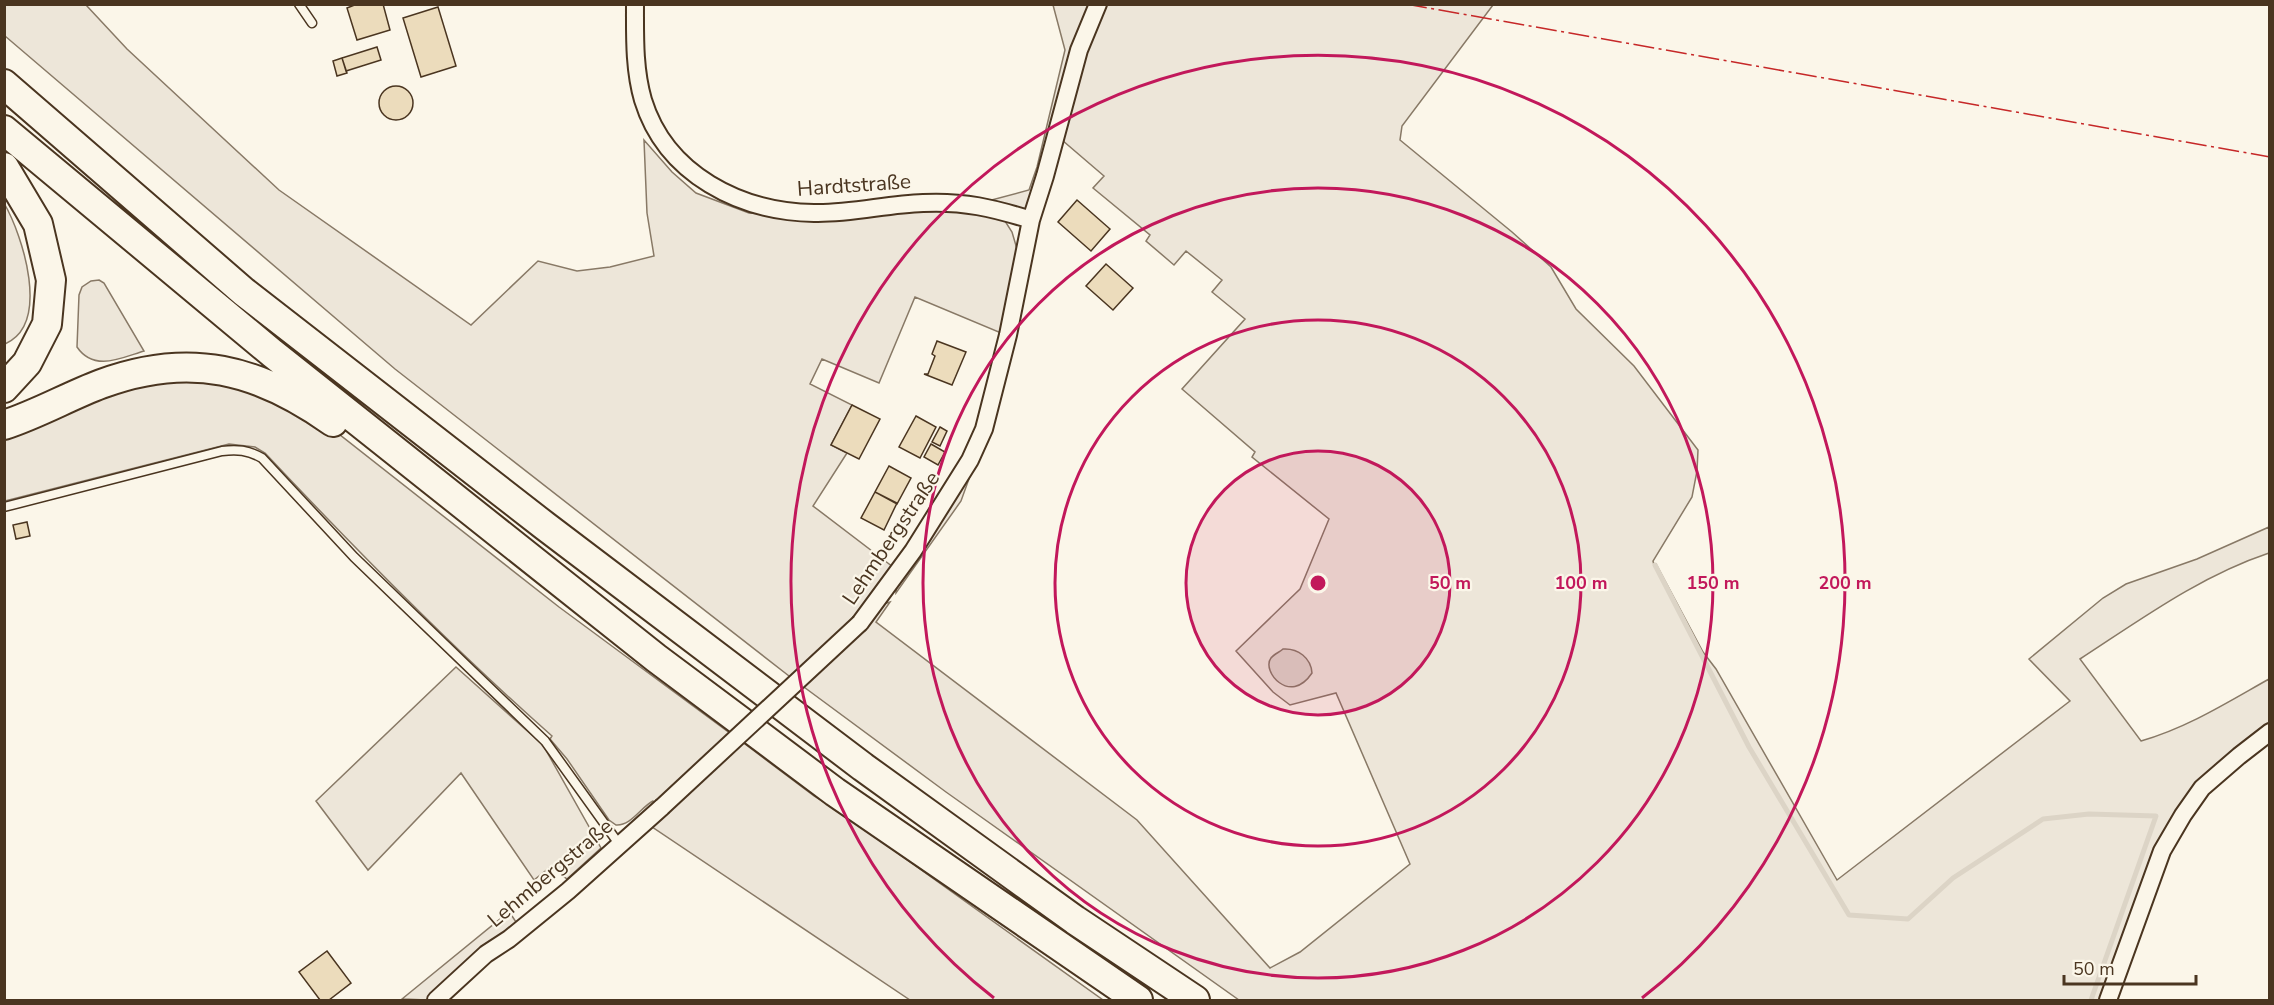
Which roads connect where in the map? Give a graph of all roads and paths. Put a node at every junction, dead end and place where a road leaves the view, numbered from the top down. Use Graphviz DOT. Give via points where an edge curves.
graph roads {
  1 [pos="299,4"];
  2 [pos="635,4"];
  3 [pos="1098,4"];
  4 [pos="312,23"];
  5 [pos="4,84"];
  6 [pos="4,129"];
  7 [pos="4,167"];
  8 [pos="1031,220"];
  9 [pos="4,388"];
  10 [pos="4,425"];
  11 [pos="4,507"];
  12 [pos="533,562"];
  13 [pos="2270,732"];
  14 [pos="619,844"];
  15 [pos="436,1000"];
  16 [pos="1138,1000"];
  17 [pos="1196,1000"];
  18 [pos="2108,1000"];
  1 -- 4 [label="lane"];
  2 -- 8 [label="street, Hardtstraße" via="635,51 643,100 673,153 709,185 785,212 859,211 922,202 992,207"];
  3 -- 8 [label="street, Lehmbergstraße" via="1079,50"];
  5 -- 17 [label="highway" via="244,292 545,526 863,767 1075,920"];
  6 -- 12 [label="highway" via="272,353"];
  7 -- 9 [label="highway" via="38,224 51,280 47,324 27,363"];
  8 -- 14 [label="street, Lehmbergstraße, bridge" via="984,429 970,460 914,551 860,623"];
  10 -- 12 [label="highway" via="102,384 155,368 206,368 246,376 318,412 443,505"];
  11 -- 14 [label="lane" via="222,451 250,452 262,458 361,564 546,741"];
  12 -- 16 [label="highway" via="835,792"];
  13 -- 18 [label="street" via="2202,788 2183,815 2162,851"];
  14 -- 15 [label="street, Lehmbergstraße"];
}
